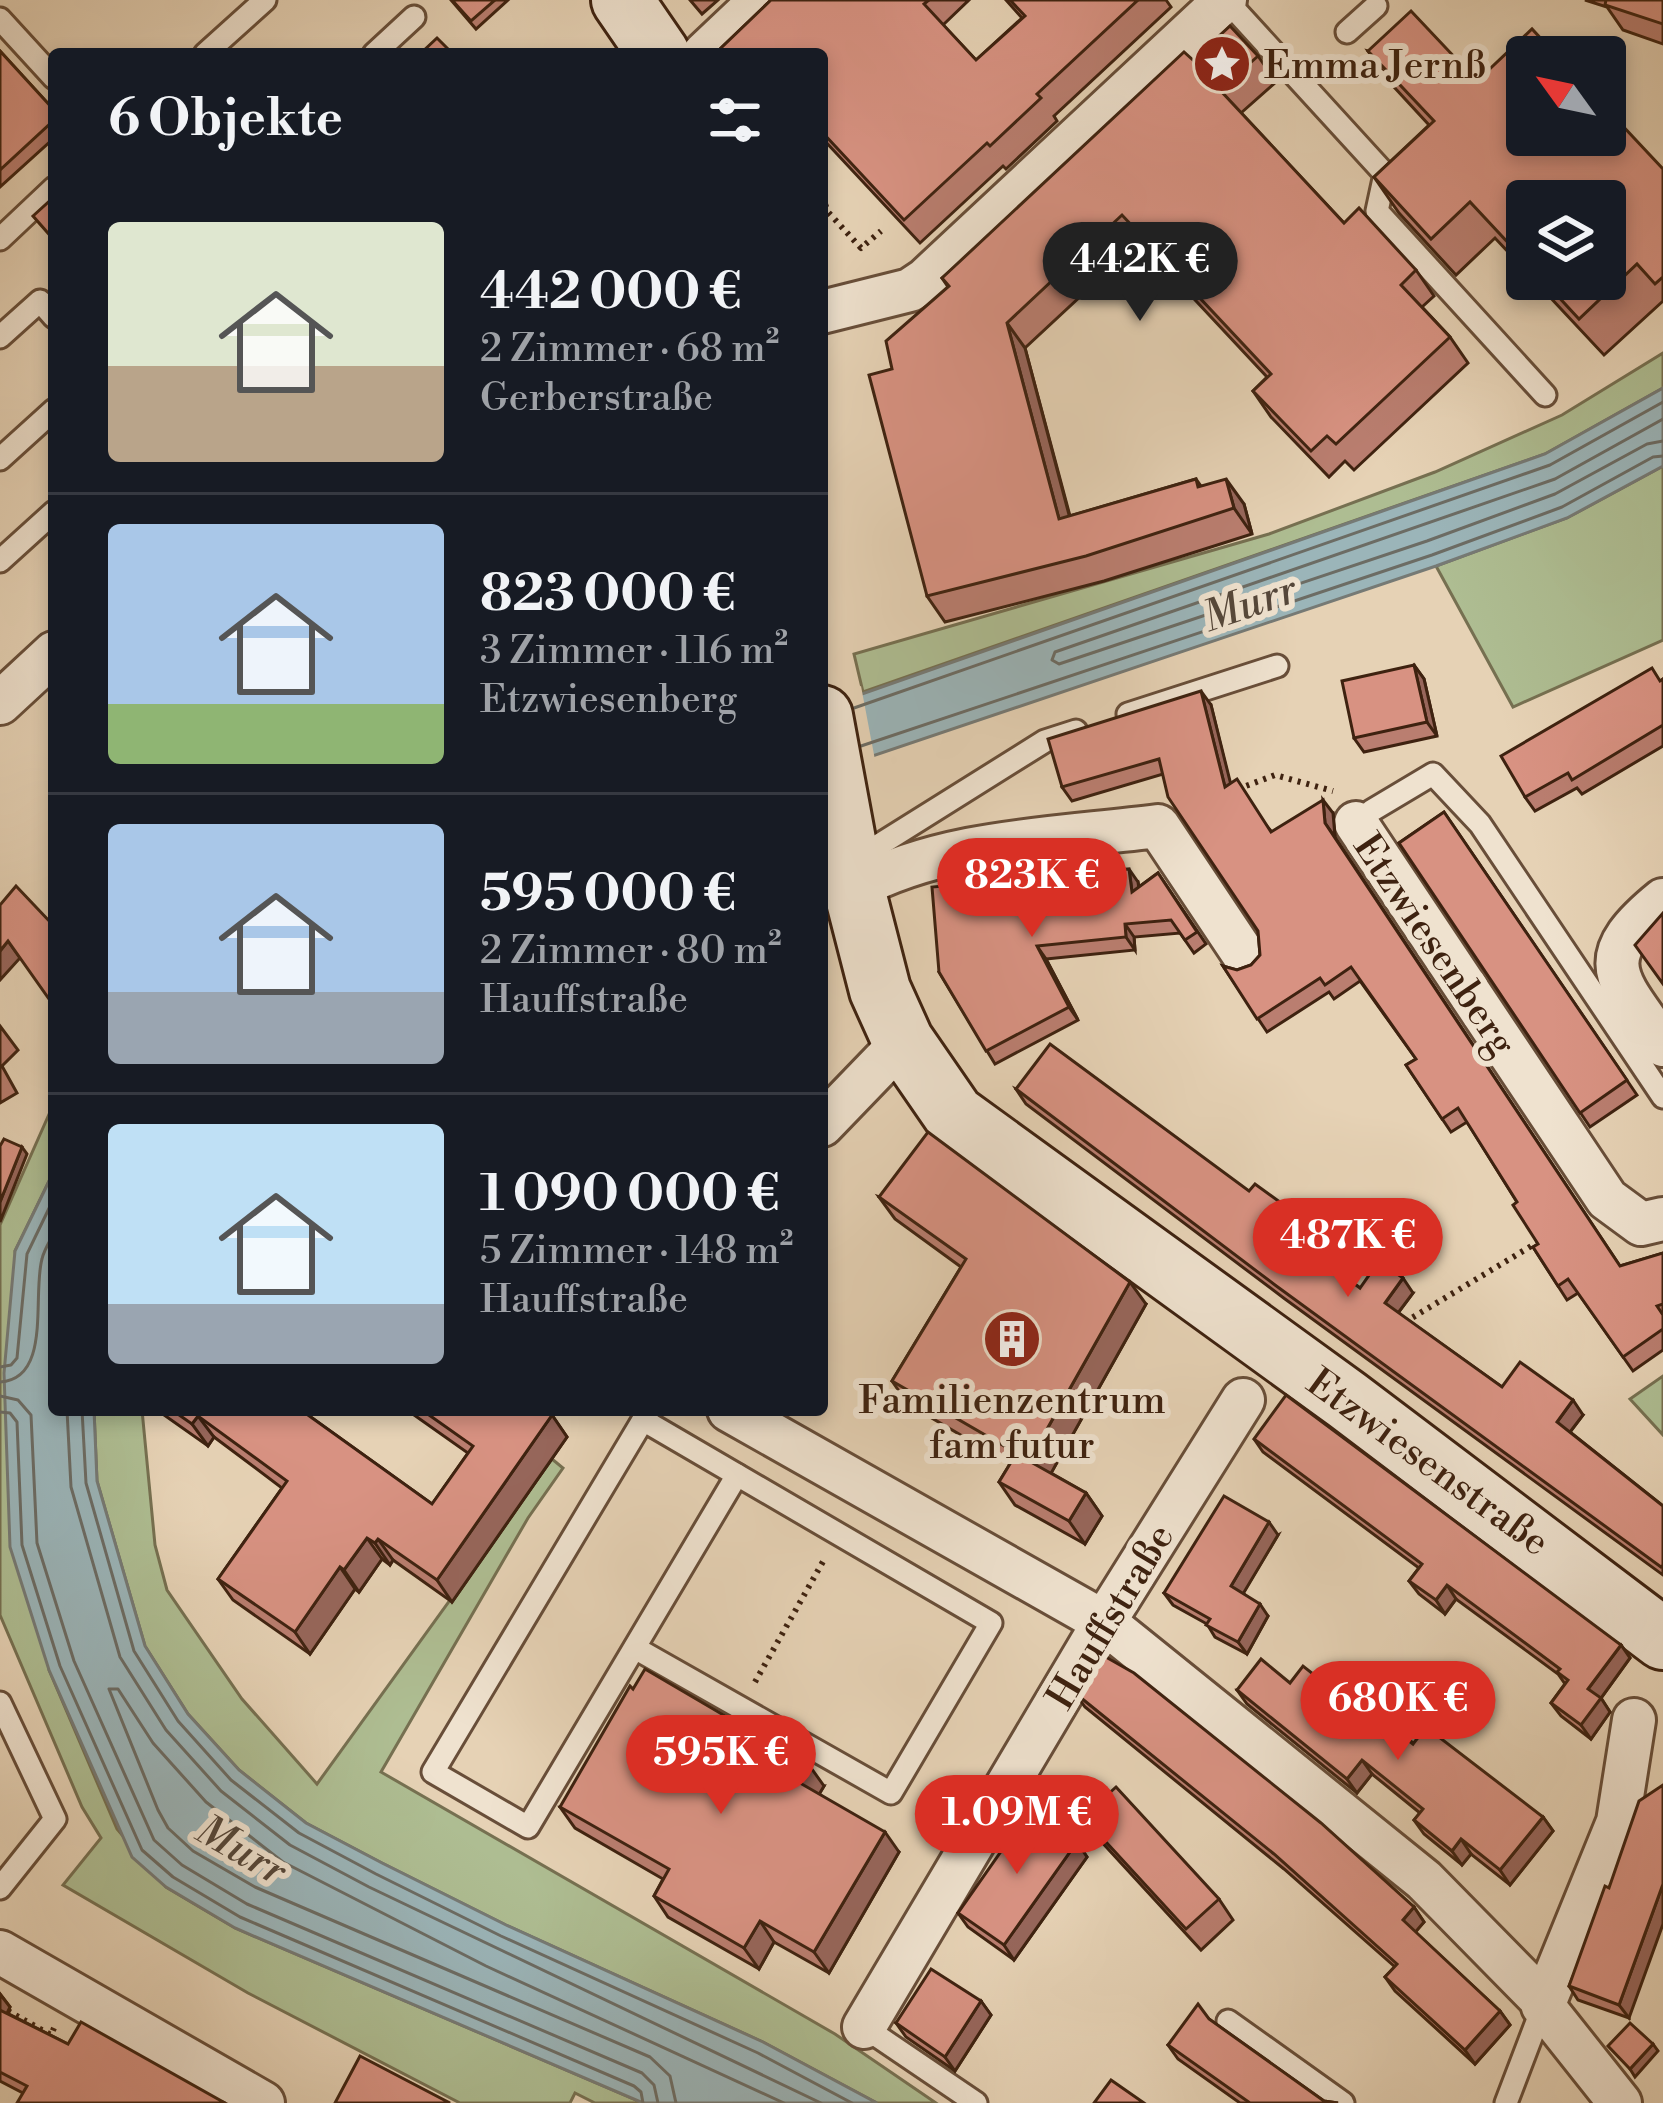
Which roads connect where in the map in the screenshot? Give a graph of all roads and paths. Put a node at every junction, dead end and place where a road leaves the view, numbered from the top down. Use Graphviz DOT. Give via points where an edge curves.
graph roads {
  1 [pos="265,0"];
  2 [pos="622,0"];
  3 [pos="761,0"];
  4 [pos="1226,0"];
  5 [pos="1370,5"];
  6 [pos="414,17"];
  7 [pos="0,20"];
  8 [pos="1347,32"];
  9 [pos="212,48"];
  10 [pos="380,48"];
  11 [pos="655,48"];
  12 [pos="710,48"];
  13 [pos="48,72"];
  14 [pos="48,194"];
  15 [pos="828,212"];
  16 [pos="881,231"];
  17 [pos="0,239"];
  18 [pos="48,310"];
  19 [pos="828,310"];
  20 [pos="0,337"];
  21 [pos="1544,395"];
  22 [pos="48,415"];
  23 [pos="0,458"];
  24 [pos="48,517"];
  25 [pos="0,561"];
  26 [pos="48,659"];
  27 [pos="1277,666"];
  28 [pos="0,703"];
  29 [pos="828,754"];
  30 [pos="1236,789"];
  31 [pos="1363,817"];
  32 [pos="847,876"];
  33 [pos="1663,900"];
  34 [pos="1246,958"];
  35 [pos="902,1041"];
  36 [pos="1663,1045"];
  37 [pos="1663,1097"];
  38 [pos="828,1119"];
  39 [pos="1663,1219"];
  40 [pos="1546,1237"];
  41 [pos="1399,1326"];
  42 [pos="1243,1400"];
  43 [pos="645,1416"];
  44 [pos="648,1416"];
  45 [pos="741,1416"];
  46 [pos="737,1475"];
  47 [pos="838,1534"];
  48 [pos="1104,1622"];
  49 [pos="1663,1639"];
  50 [pos="635,1648"];
  51 [pos="0,1703"];
  52 [pos="740,1708"];
  53 [pos="1634,1720"];
  54 [pos="0,1888"];
  55 [pos="0,1952"];
  56 [pos="1544,2004"];
  57 [pos="1228,2021"];
  58 [pos="864,2027"];
  59 [pos="263,2103"];
  60 [pos="976,2103"];
  61 [pos="1343,2103"];
  62 [pos="1506,2103"];
  63 [pos="1620,2103"];
  1 -- 9 [label="lane"];
  2 -- 11 [label="street"];
  3 -- 12 [label="street"];
  4 -- 19 [label="street" via="926,280"];
  4 -- 21 [label="lane" via="1385,174 1377,211 1491,321"];
  5 -- 8 [label="lane"];
  6 -- 10 [label="lane"];
  7 -- 13 [label="lane"];
  14 -- 17 [label="lane"];
  15 -- 16 [label="path" via="861,248"];
  18 -- 20 [label="lane" via="40,301"];
  22 -- 23 [label="lane"];
  24 -- 25 [label="lane"];
  26 -- 28 [label="street"];
  27 -- 32 [label="lane" via="1046,741"];
  29 -- 32 [label="street, Etzwiesenstraße"];
  30 -- 31 [label="path, Etzwiesenberg" via="1275,775 1335,792"];
  31 -- 37 [label="lane, Etzwiesenberg" via="1433,774 1480,824"];
  31 -- 39 [label="street, Etzwiesenberg" via="1607,1199 1640,1224"];
  32 -- 34 [label="street" via="1158,826"];
  32 -- 35 [label="street, Etzwiesenstraße"];
  33 -- 36 [label="street" via="1617,947 1617,973"];
  35 -- 38 [label="street"];
  35 -- 49 [label="street, Etzwiesenstraße" via="954,1115"];
  40 -- 41 [label="path"];
  42 -- 48 [label="street, Hauffstraße" via="1178,1488"];
  43 -- 50 [label="lane" via="434,1772 528,1827"];
  44 -- 46 [label="lane"];
  45 -- 48 [label="street" via="855,1472"];
  46 -- 47 [label="lane"];
  46 -- 50 [label="lane"];
  47 -- 52 [label="path"];
  47 -- 52 [label="lane" via="991,1623 891,1793"];
  48 -- 56 [label="street" via="1424,1880"];
  48 -- 58 [label="street, Hauffstraße"];
  50 -- 52 [label="lane"];
  51 -- 54 [label="lane" via="55,1819"];
  53 -- 56 [label="street" via="1618,1822"];
  55 -- 59 [label="street"];
  56 -- 62 [label="lane"];
  56 -- 63 [label="street"];
  57 -- 61 [label="lane"];
  58 -- 60 [label="lane, Hauffstraße"];
}
